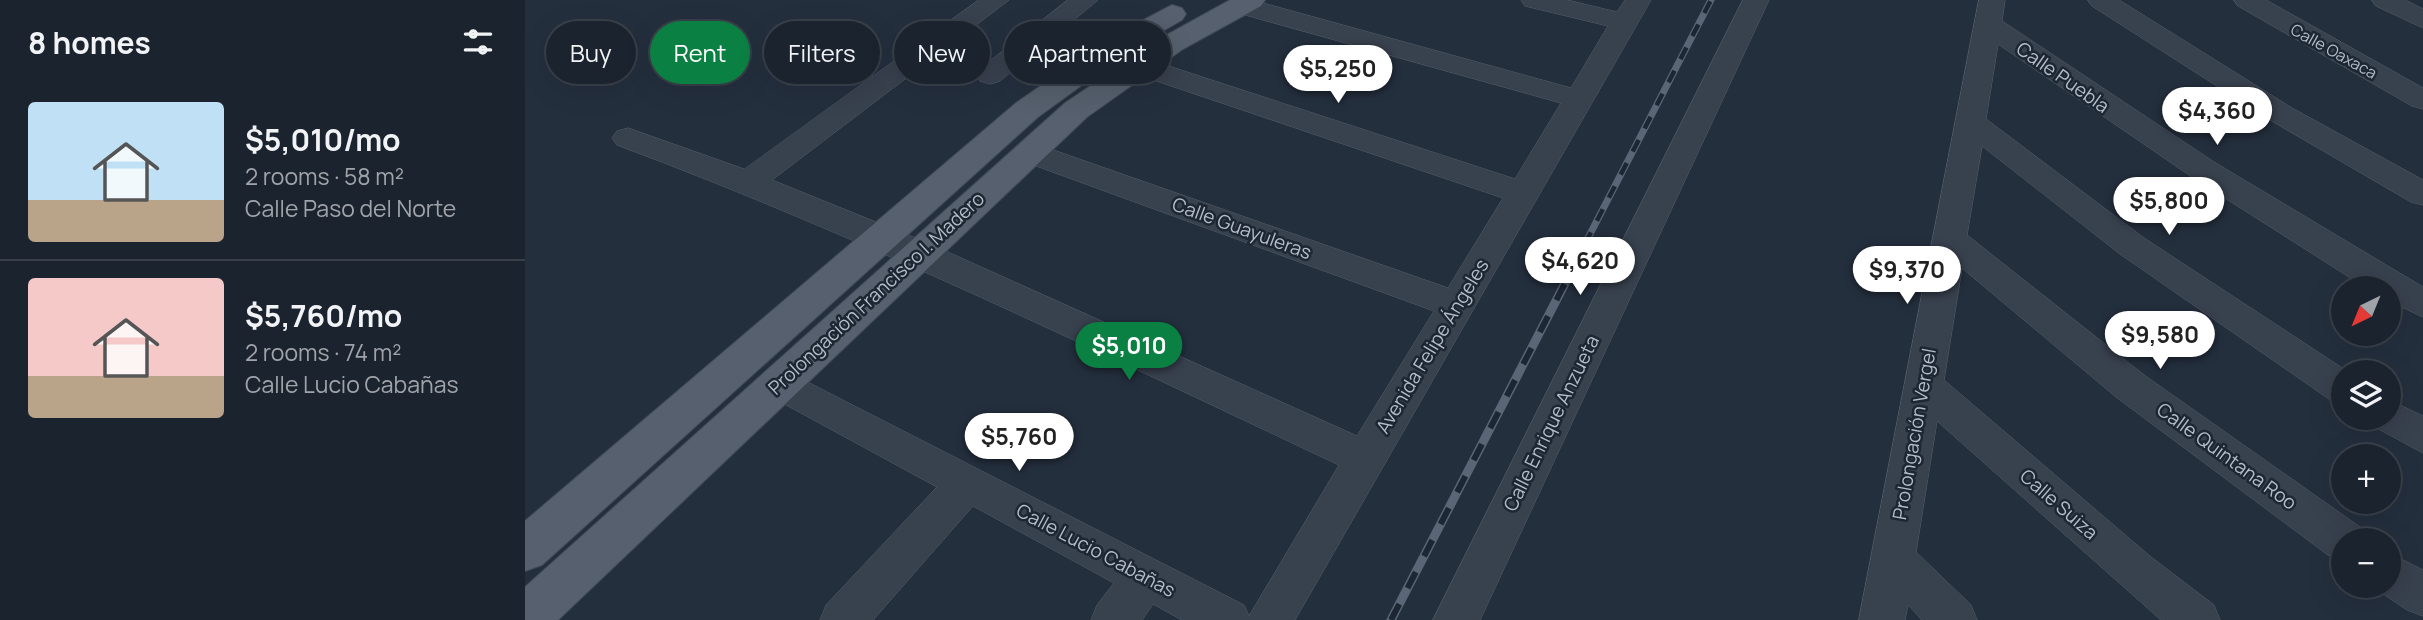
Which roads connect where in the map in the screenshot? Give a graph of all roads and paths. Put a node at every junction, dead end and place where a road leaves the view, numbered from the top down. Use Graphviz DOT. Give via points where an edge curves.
graph roads {
  1 [pos="996,0"];
  2 [pos="1084,0"];
  3 [pos="1199,0"];
  4 [pos="1534,0"];
  5 [pos="1756,0"];
  6 [pos="2101,0"];
  7 [pos="2247,0"];
  8 [pos="2385,0"];
  9 [pos="1245,3"];
  10 [pos="1631,11"];
  11 [pos="1991,13"];
  12 [pos="2423,20"];
  13 [pos="1171,45"];
  14 [pos="990,75"];
  15 [pos="1171,76"];
  16 [pos="1111,84"];
  17 [pos="1579,99"];
  18 [pos="2423,100"];
  19 [pos="1969,121"];
  20 [pos="628,138"];
  21 [pos="1027,152"];
  22 [pos="748,183"];
  23 [pos="1523,193"];
  24 [pos="2423,194"];
  25 [pos="1948,238"];
  26 [pos="899,245"];
  27 [pos="2423,304"];
  28 [pos="1457,305"];
  29 [pos="2331,380"];
  30 [pos="780,383"];
  31 [pos="1923,385"];
  32 [pos="2401,423"];
  33 [pos="2423,436"];
  34 [pos="1365,458"];
  35 [pos="968,482"];
  36 [pos="578,504"];
  37 [pos="525,520"];
  38 [pos="2331,532"];
  39 [pos="525,550"];
  40 [pos="1892,558"];
  41 [pos="1146,577"];
  42 [pos="2401,581"];
  43 [pos="2423,595"];
  44 [pos="525,619"];
  45 [pos="843,620"];
  46 [pos="1114,620"];
  47 [pos="1227,620"];
  48 [pos="1270,620"];
  49 [pos="1456,620"];
  50 [pos="1882,620"];
  51 [pos="1954,620"];
  52 [pos="2197,620"];
  1 -- 22 [label="street"];
  2 -- 14 [label="street"];
  3 -- 26 [label="main road, Prolongación Francisco I. Madero" via="1123,42 1059,85"];
  4 -- 10 [label="street"];
  5 -- 49 [label="street, Calle Enrique Anzueta"];
  6 -- 24 [label="street" via="2247,93"];
  7 -- 18 [label="street, Calle Oaxaca"];
  8 -- 12 [label="street"];
  9 -- 13 [label="main road, Prolongación Francisco I. Madero"];
  9 -- 17 [label="street"];
  10 -- 17 [label="street, Avenida Felipe Ángeles"];
  11 -- 19 [label="street, Prolongación Vergel"];
  11 -- 27 [label="street, Calle Puebla" via="2159,142 2328,251"];
  15 -- 23 [label="street"];
  16 -- 21 [label="main road, Prolongación Francisco I. Madero"];
  17 -- 23 [label="street, Avenida Felipe Ángeles"];
  19 -- 25 [label="street, Prolongación Vergel"];
  19 -- 29 [label="street" via="2131,246"];
  20 -- 22 [label="street"];
  21 -- 26 [label="main road, Prolongación Francisco I. Madero"];
  21 -- 28 [label="street, Calle Guayuleras"];
  22 -- 26 [label="street"];
  23 -- 28 [label="street, Avenida Felipe Ángeles"];
  25 -- 31 [label="street, Prolongación Vergel"];
  25 -- 38 [label="street, Calle Quintana Roo" via="2130,386"];
  26 -- 30 [label="main road, Prolongación Francisco I. Madero"];
  26 -- 34 [label="street"];
  26 -- 36 [label="main road, Prolongación Francisco I. Madero"];
  28 -- 34 [label="street, Avenida Felipe Ángeles"];
  30 -- 35 [label="street, Calle Lucio Cabañas"];
  30 -- 44 [label="main road, Prolongación Francisco I. Madero"];
  31 -- 40 [label="street, Prolongación Vergel"];
  31 -- 52 [label="street, Calle Suiza" via="2134,571"];
  32 -- 33 [label="street"];
  34 -- 48 [label="street, Avenida Felipe Ángeles"];
  35 -- 41 [label="street, Calle Lucio Cabañas"];
  35 -- 45 [label="street"];
  36 -- 37 [label="main road"];
  36 -- 39 [label="main road, Prolongación Francisco I. Madero"];
  40 -- 50 [label="street, Prolongación Vergel"];
  40 -- 51 [label="street"];
  41 -- 46 [label="street"];
  41 -- 47 [label="street, Calle Lucio Cabañas"];
  42 -- 43 [label="street"];
}
